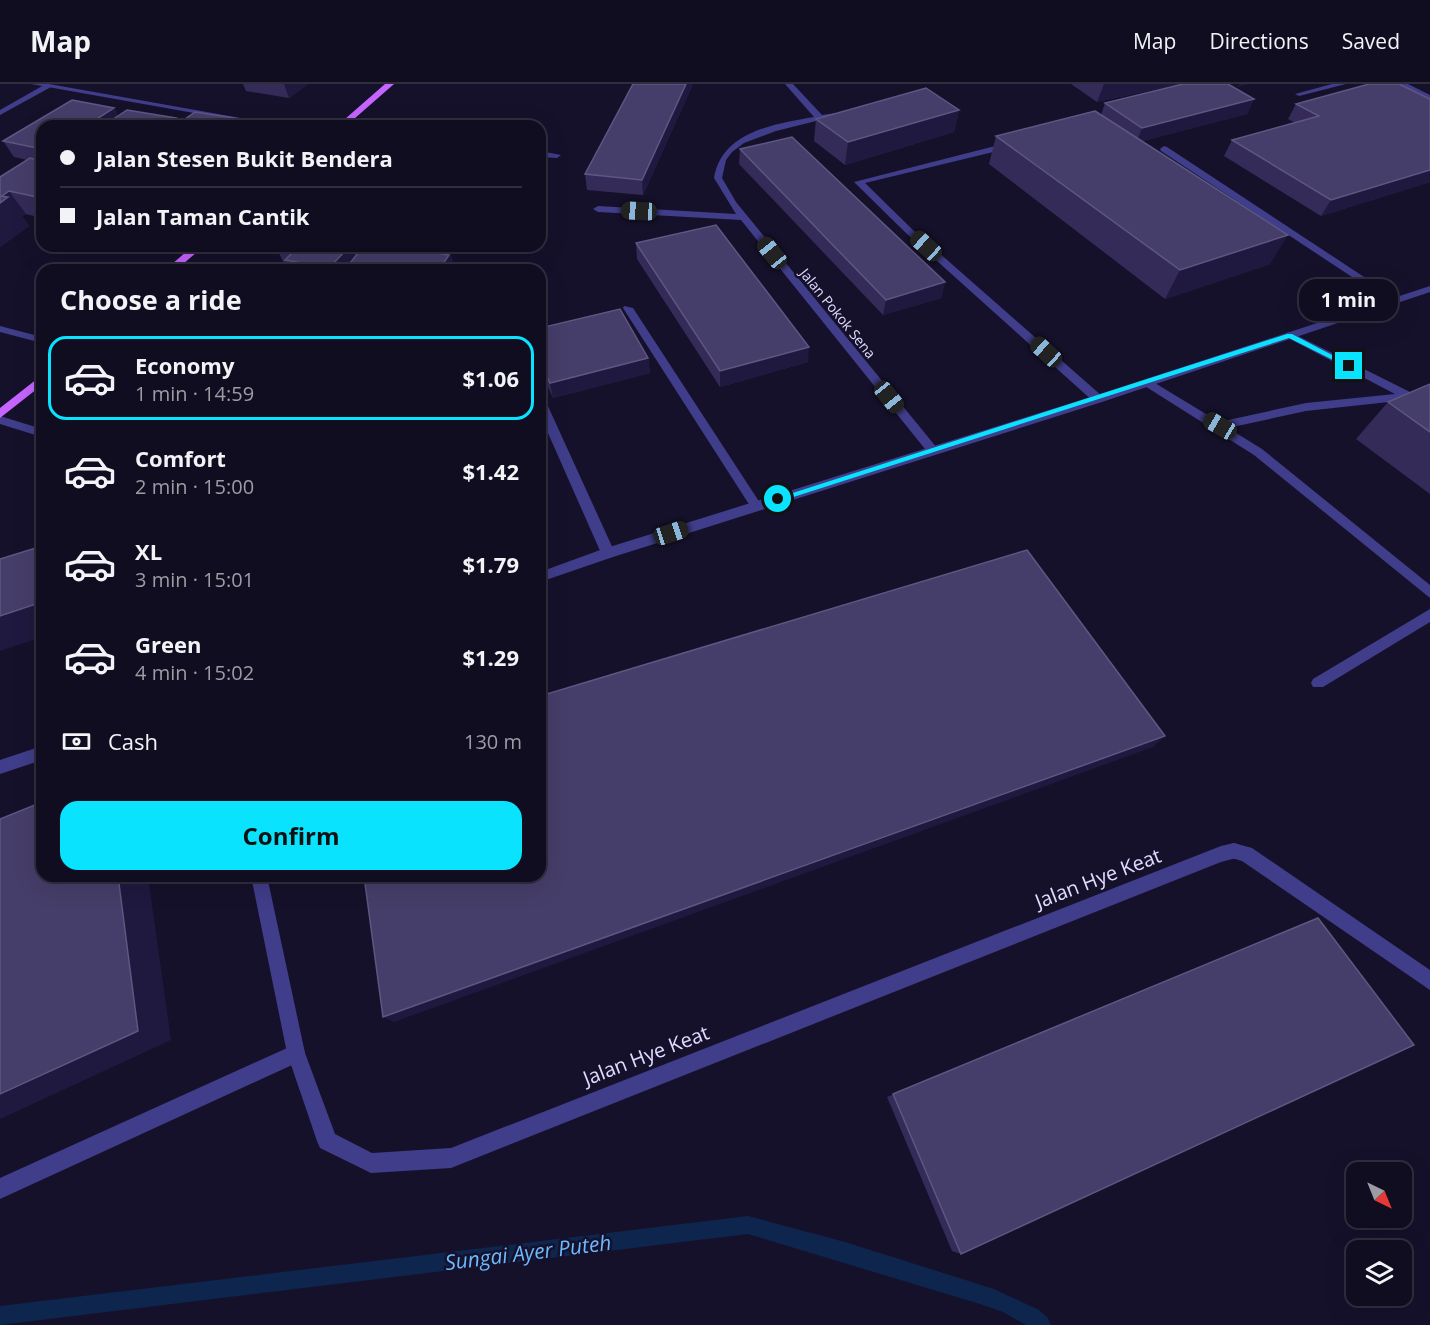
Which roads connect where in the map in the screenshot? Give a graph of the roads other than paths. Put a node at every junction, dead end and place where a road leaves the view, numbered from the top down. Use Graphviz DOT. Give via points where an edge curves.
graph roads {
  1 [pos="35,84"];
  2 [pos="390,84"];
  3 [pos="789,84"];
  4 [pos="1342,84"];
  5 [pos="1402,84"];
  6 [pos="47,87"];
  7 [pos="1299,94"];
  8 [pos="1430,98"];
  9 [pos="0,112"];
  10 [pos="842,114"];
  11 [pos="820,118"];
  12 [pos="246,120"];
  13 [pos="348,120"];
  14 [pos="1019,144"];
  15 [pos="1164,149"];
  16 [pos="546,154"];
  17 [pos="557,155"];
  18 [pos="598,209"];
  19 [pos="743,216"];
  20 [pos="192,252"];
  21 [pos="177,264"];
  22 [pos="1430,289"];
  23 [pos="1394,300"];
  24 [pos="628,308"];
  25 [pos="0,329"];
  26 [pos="1290,335"];
  27 [pos="36,338"];
  28 [pos="1146,383"];
  29 [pos="36,384"];
  30 [pos="1409,396"];
  31 [pos="1098,399"];
  32 [pos="1430,407"];
  33 [pos="0,414"];
  34 [pos="546,415"];
  35 [pos="0,420"];
  36 [pos="1220,426"];
  37 [pos="36,431"];
  38 [pos="933,451"];
  39 [pos="756,506"];
  40 [pos="608,553"];
  41 [pos="546,575"];
  42 [pos="1430,593"];
  43 [pos="1430,615"];
  44 [pos="1318,683"];
  45 [pos="36,755"];
  46 [pos="0,767"];
  47 [pos="260,882"];
  48 [pos="1430,981"];
  49 [pos="296,1053"];
  50 [pos="0,1190"];
  1 -- 6 [label="street"];
  2 -- 13 [label="main road"];
  3 -- 11 [label="street"];
  4 -- 7 [label="street"];
  5 -- 8 [label="street"];
  6 -- 9 [label="street"];
  6 -- 12 [label="street"];
  10 -- 11 [label="street, Jalan Pokok Sena"];
  11 -- 19 [label="street, Jalan Pokok Sena" via="738,142 722,158 718,178"];
  14 -- 31 [label="street" via="859,182"];
  15 -- 23 [label="street"];
  16 -- 17 [label="street"];
  18 -- 19 [label="street"];
  19 -- 38 [label="street, Jalan Pokok Sena"];
  20 -- 21 [label="main road"];
  22 -- 23 [label="street"];
  23 -- 26 [label="street"];
  24 -- 39 [label="street"];
  25 -- 27 [label="street"];
  26 -- 28 [label="street"];
  26 -- 30 [label="street"];
  28 -- 31 [label="street"];
  28 -- 36 [label="street"];
  29 -- 33 [label="main road"];
  30 -- 32 [label="street"];
  30 -- 36 [label="street" via="1306,407"];
  31 -- 38 [label="street"];
  34 -- 40 [label="street"];
  35 -- 37 [label="street"];
  36 -- 42 [label="street" via="1284,472"];
  38 -- 39 [label="street"];
  39 -- 40 [label="street"];
  40 -- 41 [label="street"];
  43 -- 44 [label="street"];
  45 -- 46 [label="street"];
  47 -- 49 [label="street, Jalan Hye Keat"];
  48 -- 49 [label="street, Jalan Hye Keat" via="1246,854 1234,851 451,1158 371,1163 327,1141"];
  49 -- 50 [label="street"];
}
